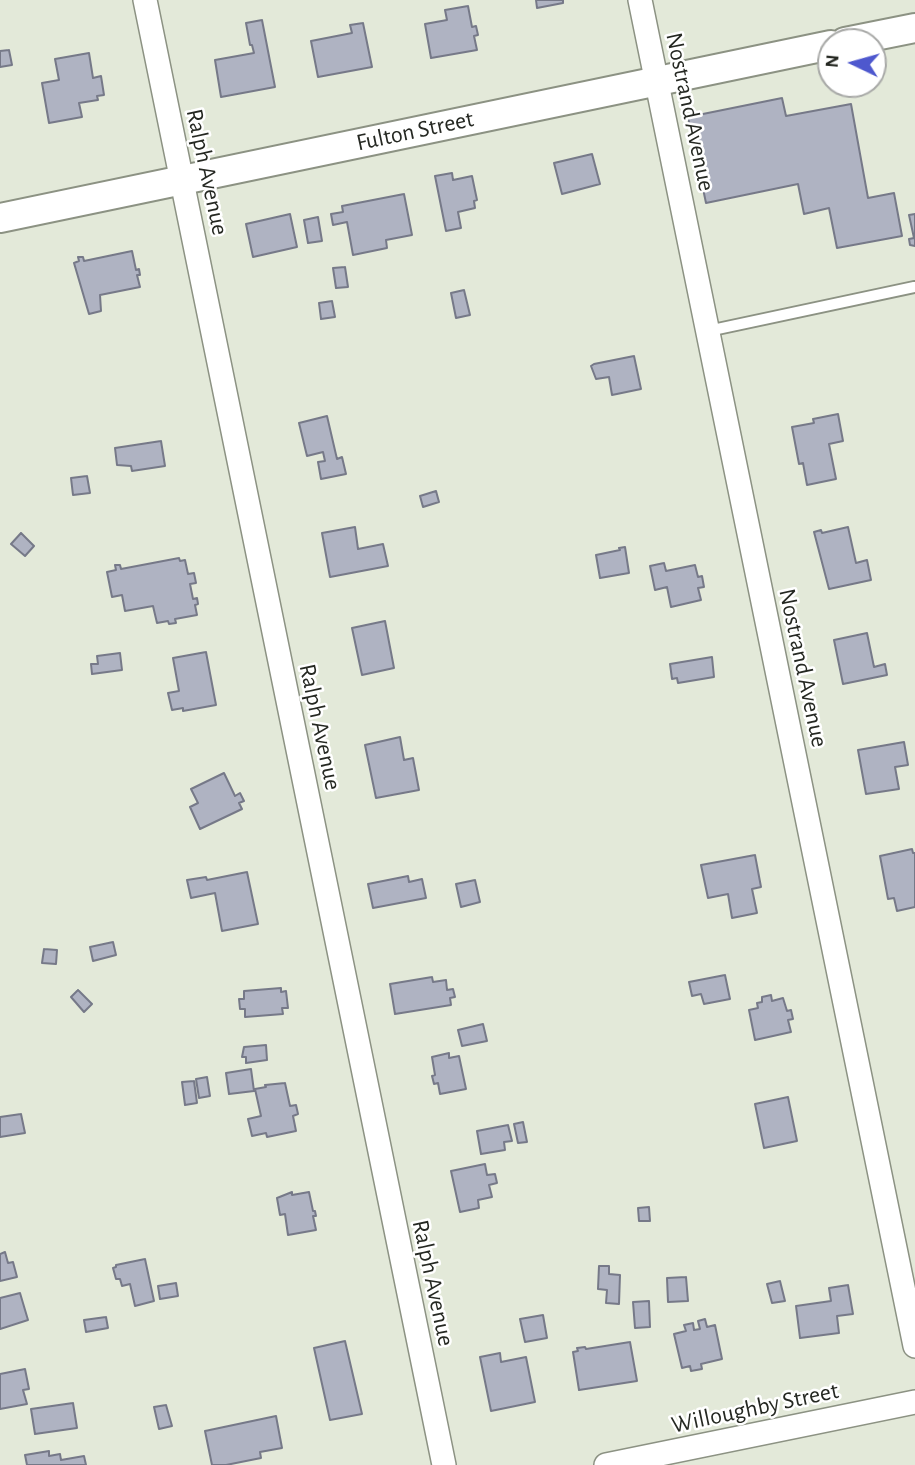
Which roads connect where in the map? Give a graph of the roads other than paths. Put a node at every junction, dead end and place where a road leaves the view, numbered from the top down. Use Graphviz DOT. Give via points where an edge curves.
graph roads {
  1 [pos="145,0"];
  2 [pos="640,0"];
  3 [pos="915,28"];
  4 [pos="887,34"];
  5 [pos="817,48"];
  6 [pos="657,80"];
  7 [pos="182,181"];
  8 [pos="0,218"];
  9 [pos="914,287"];
  10 [pos="708,331"];
  11 [pos="915,1346"];
  12 [pos="915,1402"];
  13 [pos="444,1465"];
  14 [pos="606,1465"];
  1 -- 7 [label="street, Ralph Avenue"];
  2 -- 6 [label="street, Nostrand Avenue"];
  3 -- 4 [label="street"];
  5 -- 6 [label="street, Fulton Street"];
  6 -- 7 [label="street, Fulton Street"];
  6 -- 10 [label="street, Nostrand Avenue"];
  7 -- 8 [label="street, Fulton Street"];
  7 -- 13 [label="street, Ralph Avenue"];
  9 -- 10 [label="lane"];
  10 -- 11 [label="street, Nostrand Avenue"];
  12 -- 14 [label="street, Willoughby Street"];
}
